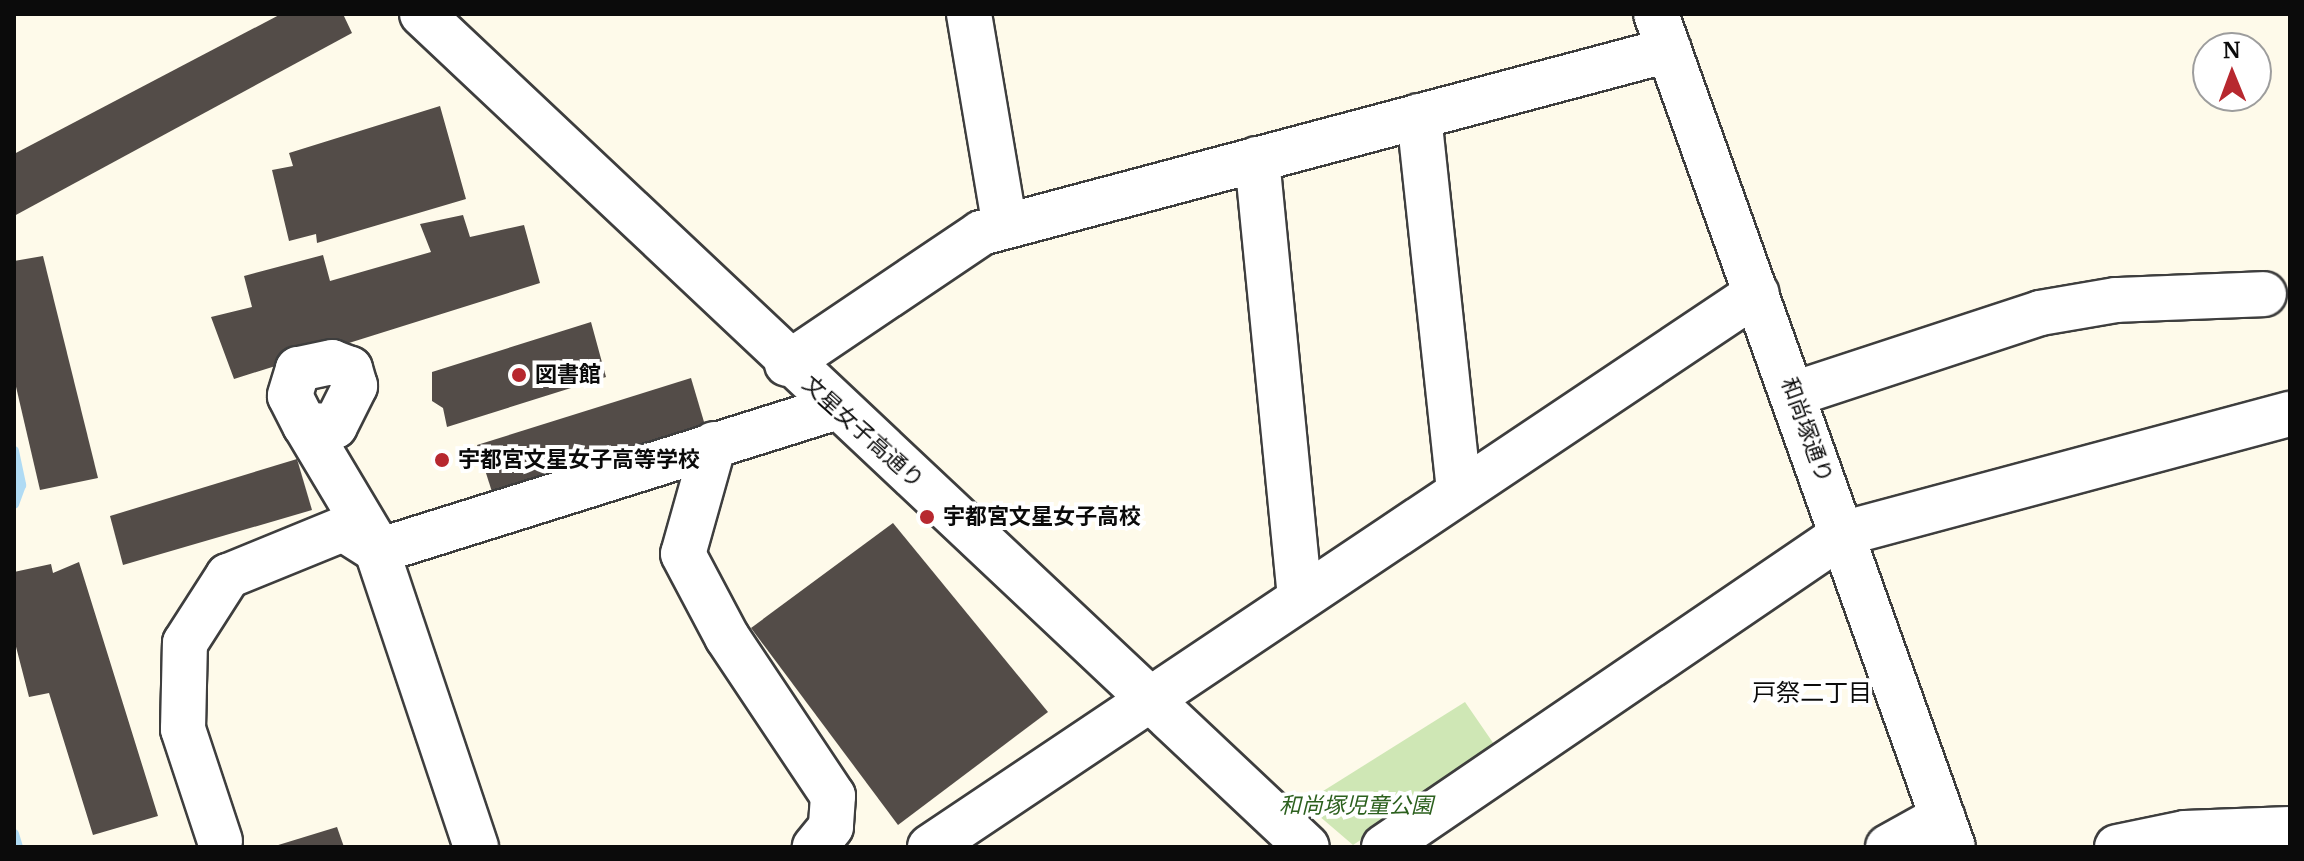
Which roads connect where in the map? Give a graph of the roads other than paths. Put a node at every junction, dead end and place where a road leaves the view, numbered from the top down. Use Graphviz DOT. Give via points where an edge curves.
graph roads {
  1 [pos="422,14"];
  2 [pos="969,14"];
  3 [pos="1662,32"];
  4 [pos="1419,116"];
  5 [pos="1257,159"];
  6 [pos="1005,226"];
  7 [pos="1757,293"];
  8 [pos="2264,294"];
  9 [pos="787,364"];
  10 [pos="1794,394"];
  11 [pos="837,407"];
  12 [pos="2290,414"];
  13 [pos="305,425"];
  14 [pos="714,444"];
  15 [pos="1459,490"];
  16 [pos="1845,533"];
  17 [pos="378,551"];
  18 [pos="1300,595"];
  19 [pos="1147,696"];
  20 [pos="2290,829"];
  21 [pos="1948,832"];
  22 [pos="220,841"];
  23 [pos="476,847"];
  24 [pos="815,847"];
  25 [pos="930,847"];
  26 [pos="1307,847"];
  27 [pos="1384,847"];
  28 [pos="1888,847"];
  29 [pos="2117,847"];
  1 -- 9 [label="street, 文星女子高通り"];
  2 -- 6 [label="street"];
  3 -- 4 [label="street"];
  3 -- 7 [label="street, 和尚塚通り"];
  4 -- 5 [label="street"];
  4 -- 15 [label="street"];
  5 -- 6 [label="street"];
  5 -- 18 [label="street"];
  6 -- 9 [label="street" via="981,233"];
  7 -- 10 [label="street, 和尚塚通り"];
  7 -- 15 [label="street"];
  8 -- 10 [label="street" via="2116,300 2040,313"];
  9 -- 11 [label="street, 文星女子高通り"];
  10 -- 16 [label="street, 和尚塚通り"];
  11 -- 14 [label="street"];
  11 -- 19 [label="street, 文星女子高通り"];
  12 -- 16 [label="street"];
  13 -- 17 [label="street"];
  14 -- 17 [label="street"];
  14 -- 24 [label="street" via="683,554 727,637 833,796 831,827"];
  15 -- 18 [label="street"];
  16 -- 21 [label="street, 和尚塚通り"];
  16 -- 27 [label="street"];
  17 -- 22 [label="street" via="343,529 228,576 185,643 183,729"];
  17 -- 23 [label="street"];
  18 -- 19 [label="street"];
  19 -- 25 [label="street"];
  19 -- 26 [label="street, 文星女子高通り"];
  20 -- 29 [label="street" via="2185,833"];
  21 -- 28 [label="street"];
}
